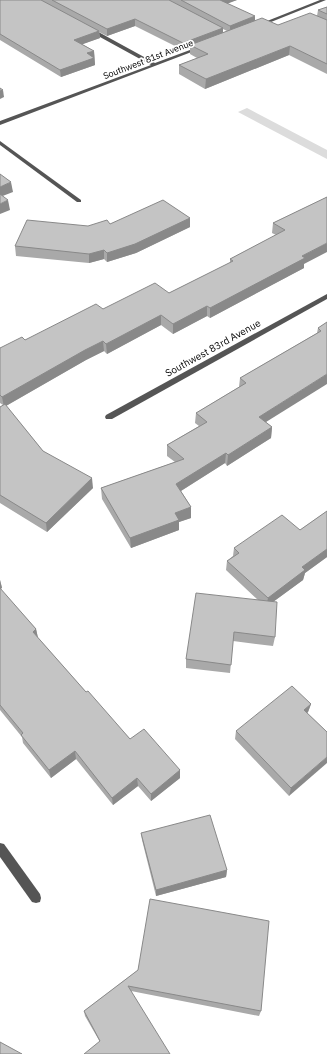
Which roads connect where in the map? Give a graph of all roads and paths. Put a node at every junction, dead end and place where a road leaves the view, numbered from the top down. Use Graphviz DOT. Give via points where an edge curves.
graph roads {
  1 [pos="324,0"];
  2 [pos="293,12"];
  3 [pos="300,15"];
  4 [pos="252,28"];
  5 [pos="88,29"];
  6 [pos="205,46"];
  7 [pos="155,65"];
  8 [pos="0,123"];
  9 [pos="0,143"];
  10 [pos="79,200"];
  11 [pos="327,296"];
  12 [pos="109,417"];
  13 [pos="0,848"];
  14 [pos="36,898"];
  1 -- 2 [label="street"];
  2 -- 3 [label="street"];
  2 -- 4 [label="street"];
  5 -- 7 [label="street"];
  6 -- 7 [label="street, Southwest 81st Avenue"];
  7 -- 8 [label="street, Southwest 81st Avenue"];
  9 -- 10 [label="street"];
  11 -- 12 [label="street, Southwest 83rd Avenue"];
  13 -- 14 [label="street"];
}
